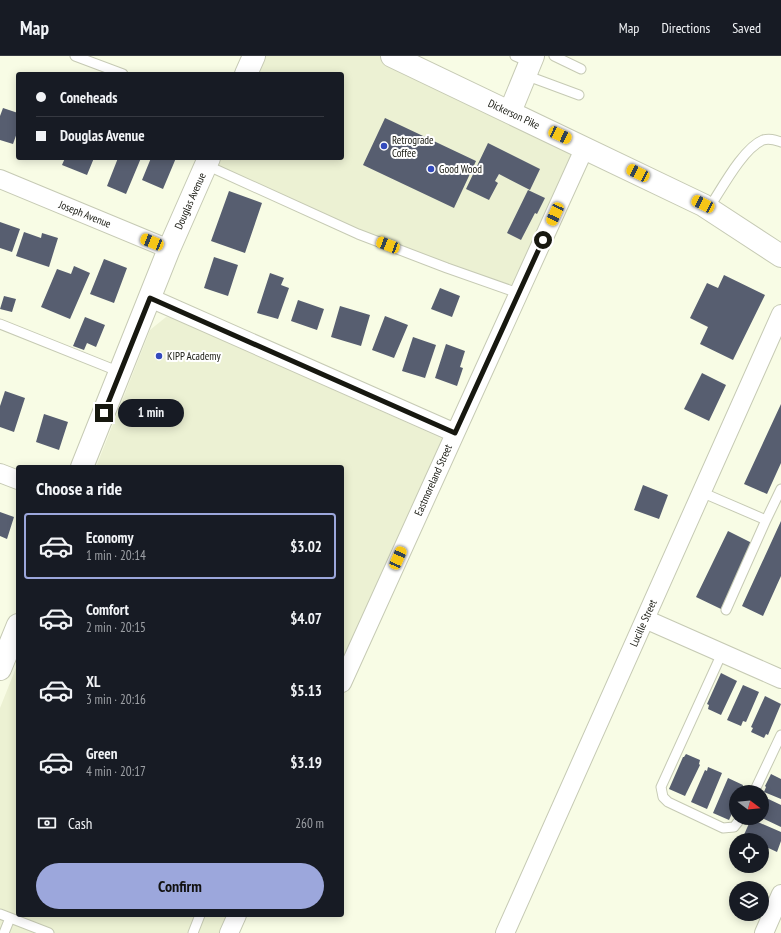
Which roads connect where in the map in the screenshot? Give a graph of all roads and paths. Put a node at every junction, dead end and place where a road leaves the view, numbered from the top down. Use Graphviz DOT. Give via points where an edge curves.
graph roads {
  1 [pos="75,56"];
  2 [pos="254,56"];
  3 [pos="392,56"];
  4 [pos="554,56"];
  5 [pos="526,62"];
  6 [pos="581,69"];
  7 [pos="118,72"];
  8 [pos="247,72"];
  9 [pos="579,94"];
  10 [pos="510,112"];
  11 [pos="781,142"];
  12 [pos="585,147"];
  13 [pos="208,161"];
  14 [pos="0,179"];
  15 [pos="709,208"];
  16 [pos="169,249"];
  17 [pos="781,256"];
  18 [pos="518,293"];
  19 [pos="150,298"];
  20 [pos="781,314"];
  21 [pos="0,324"];
  22 [pos="120,372"];
  23 [pos="455,433"];
  24 [pos="83,465"];
  25 [pos="0,473"];
  26 [pos="16,479"];
  27 [pos="781,489"];
  28 [pos="701,492"];
  29 [pos="766,520"];
  30 [pos="726,610"];
  31 [pos="645,619"];
  32 [pos="16,629"];
  33 [pos="722,653"];
  34 [pos="2,659"];
  35 [pos="344,679"];
  36 [pos="781,679"];
  37 [pos="781,735"];
  38 [pos="757,785"];
  39 [pos="736,825"];
  40 [pos="781,894"];
  41 [pos="0,914"];
  42 [pos="199,917"];
  43 [pos="236,917"];
  44 [pos="10,918"];
  45 [pos="4,933"];
  46 [pos="49,933"];
  47 [pos="193,933"];
  48 [pos="229,933"];
  49 [pos="505,933"];
  50 [pos="764,933"];
  1 -- 7 [label="lane"];
  2 -- 8 [label="main road"];
  3 -- 10 [label="main road, Dickerson Pike"];
  4 -- 6 [label="lane"];
  5 -- 9 [label="lane"];
  5 -- 10 [label="main road"];
  10 -- 12 [label="main road, Dickerson Pike"];
  11 -- 15 [label="lane" via="771,138 762,140 747,152"];
  12 -- 15 [label="main road, Dickerson Pike"];
  12 -- 18 [label="street, Eastmoreland Street"];
  13 -- 16 [label="main road, Douglas Avenue"];
  13 -- 18 [label="lane" via="358,234"];
  14 -- 16 [label="street, Joseph Avenue"];
  15 -- 17 [label="main road, Dickerson Pike"];
  16 -- 19 [label="main road, Douglas Avenue"];
  18 -- 23 [label="street, Eastmoreland Street"];
  19 -- 22 [label="main road, Douglas Avenue"];
  19 -- 23 [label="street"];
  20 -- 28 [label="street, Lucille Street"];
  21 -- 22 [label="lane"];
  22 -- 24 [label="main road, Douglas Avenue"];
  23 -- 35 [label="street, Eastmoreland Street"];
  25 -- 26 [label="street"];
  27 -- 29 [label="lane"];
  28 -- 29 [label="lane"];
  28 -- 31 [label="street, Lucille Street"];
  29 -- 30 [label="lane"];
  31 -- 33 [label="street"];
  31 -- 49 [label="street, Lucille Street"];
  32 -- 34 [label="main road"];
  33 -- 36 [label="street"];
  33 -- 39 [label="lane" via="661,787 662,797 668,802 723,828"];
  37 -- 38 [label="lane"];
  40 -- 50 [label="street"];
  41 -- 44 [label="lane"];
  42 -- 47 [label="lane"];
  43 -- 48 [label="street"];
  44 -- 45 [label="lane"];
  44 -- 46 [label="lane"];
}
